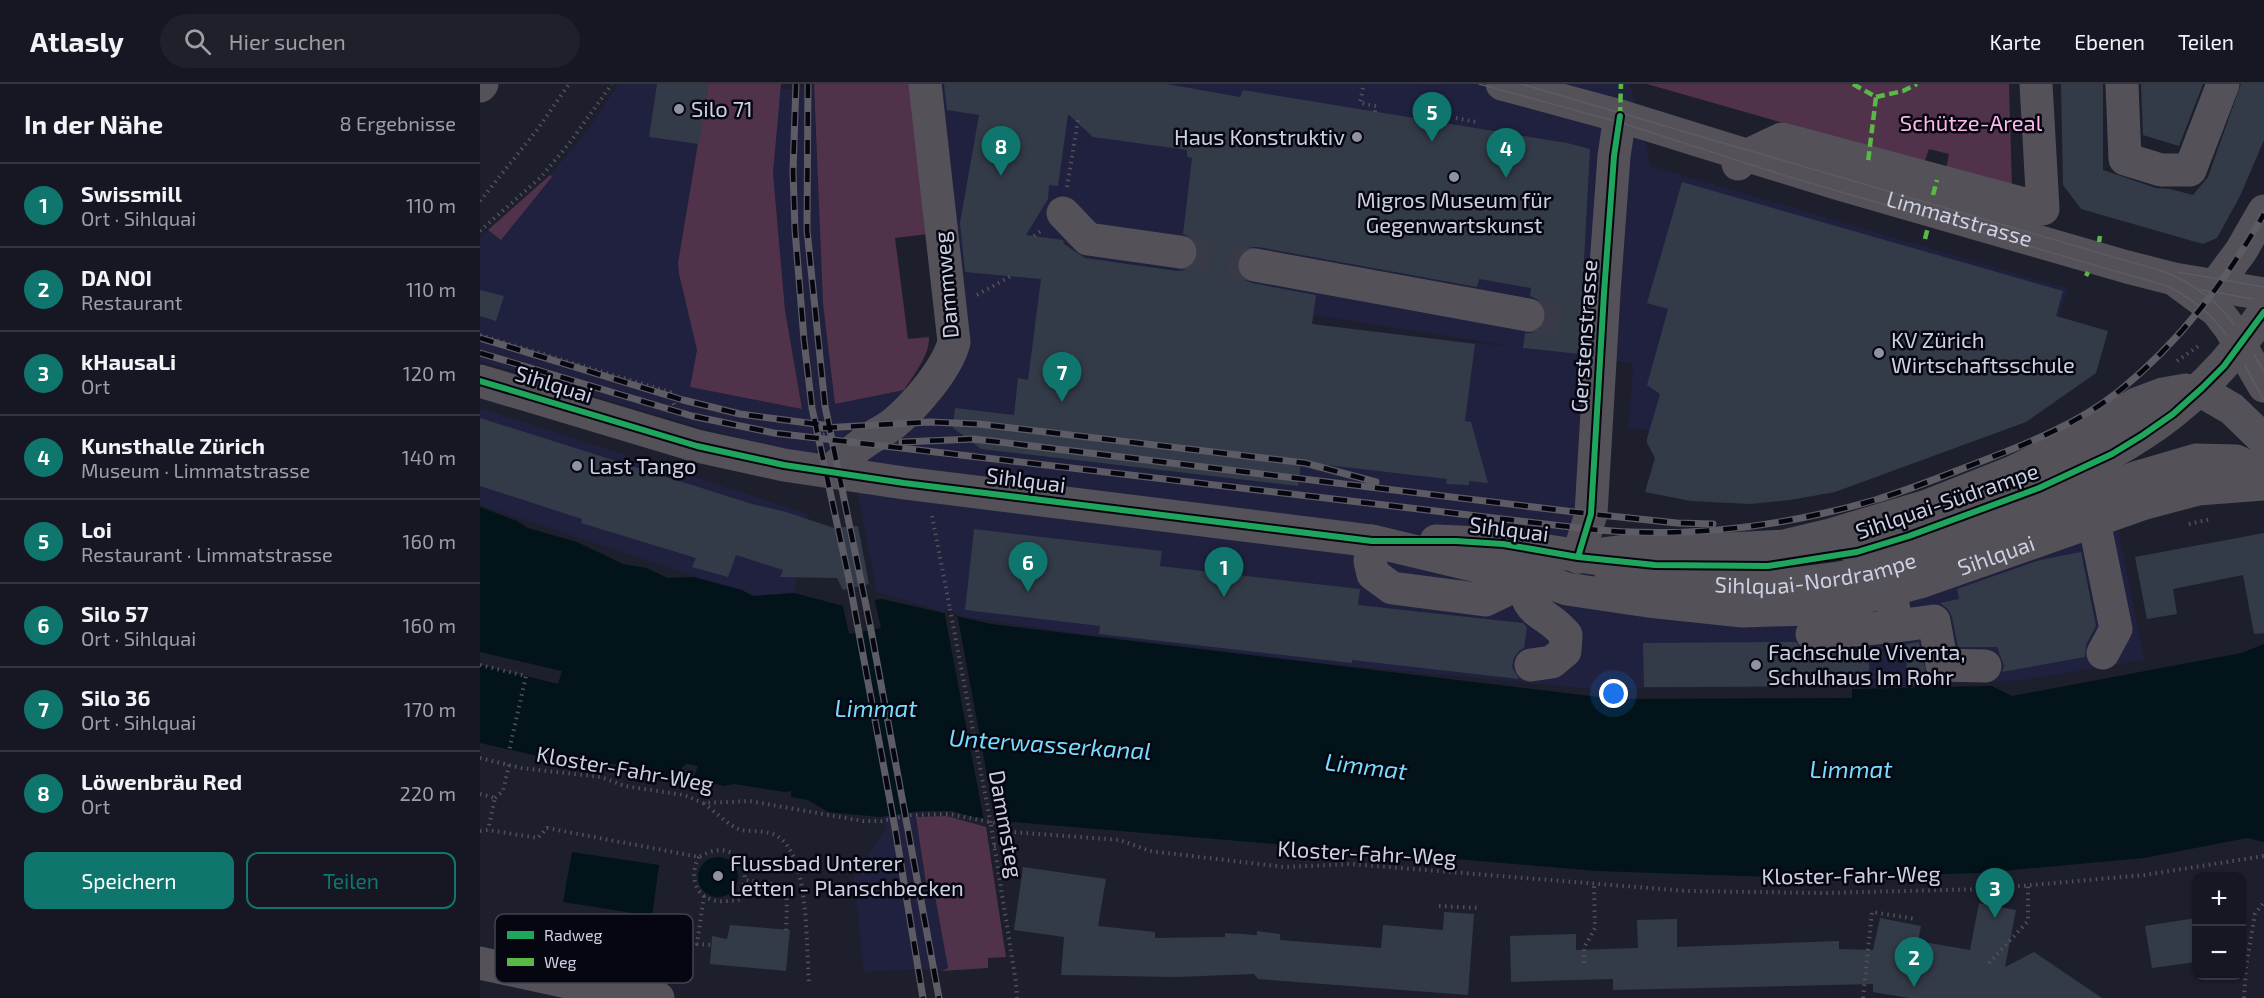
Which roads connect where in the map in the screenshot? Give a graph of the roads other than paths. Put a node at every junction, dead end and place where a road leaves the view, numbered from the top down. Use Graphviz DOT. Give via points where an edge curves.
graph roads {
  1 [pos="925,84"];
  2 [pos="1502,84"];
  3 [pos="2036,84"];
  4 [pos="2122,84"];
  5 [pos="2223,84"];
  6 [pos="1620,116"];
  7 [pos="1746,156"];
  8 [pos="2264,211"];
  9 [pos="1063,213"];
  10 [pos="1180,252"];
  11 [pos="1255,265"];
  12 [pos="2174,279"];
  13 [pos="2215,286"];
  14 [pos="2264,294"];
  15 [pos="2264,312"];
  16 [pos="1527,315"];
  17 [pos="2257,374"];
  18 [pos="480,381"];
  19 [pos="2163,394"];
  20 [pos="2264,440"];
  21 [pos="831,471"];
  22 [pos="2264,474"];
  23 [pos="2264,484"];
  24 [pos="2094,521"];
  25 [pos="1372,541"];
  26 [pos="1578,556"];
  27 [pos="1848,565"];
  28 [pos="1525,574"];
  29 [pos="1890,591"];
  30 [pos="1648,602"];
  31 [pos="1897,626"];
  32 [pos="1728,633"];
  33 [pos="1812,634"];
  34 [pos="2103,653"];
  35 [pos="1531,665"];
  36 [pos="1985,666"];
  37 [pos="480,963"];
  38 [pos="495,966"];
  39 [pos="572,983"];
  40 [pos="658,998"];
  1 -- 21 [label="street, Dammweg" via="952,351 939,372 893,424"];
  2 -- 6 [label="street"];
  3 -- 7 [label="street" via="2043,209 1782,139"];
  4 -- 5 [label="street" via="2125,159 2161,170 2190,170"];
  6 -- 7 [label="street" via="1651,109 1726,130 1742,139"];
  6 -- 26 [label="street, Gerstenstrasse" via="1591,326 1591,513"];
  7 -- 12 [label="street, Limmatstrasse"];
  8 -- 13 [label="street"];
  9 -- 10 [label="street" via="1088,239"];
  11 -- 16 [label="street"];
  12 -- 13 [label="street"];
  12 -- 17 [label="street" via="2217,311"];
  13 -- 14 [label="street"];
  15 -- 27 [label="street, Sihlquai-Südrampe, bridge" via="2224,366 2202,388 2173,414 2112,454 2039,488 1909,537"];
  17 -- 19 [label="street" via="2224,359 2197,366"];
  18 -- 21 [label="street, Sihlquai" via="697,446"];
  19 -- 20 [label="street" via="2186,390 2208,395 2232,409"];
  19 -- 26 [label="street" via="2136,404 2092,433 2013,472 1927,506 1841,532 1784,546 1636,550"];
  21 -- 25 [label="street, Sihlquai"];
  22 -- 27 [label="street, Sihlquai-Nordrampe" via="2236,461 2196,460 1874,572"];
  23 -- 24 [label="street, Sihlquai" via="2198,489"];
  24 -- 29 [label="street, Sihlquai"];
  24 -- 34 [label="street" via="2116,629"];
  25 -- 26 [label="street, Sihlquai" via="1503,544"];
  25 -- 28 [label="street, Sihlquai"];
  26 -- 27 [label="street, Sihlquai-Südrampe" via="1655,565"];
  27 -- 28 [label="street, Sihlquai-Nordrampe" via="1777,586 1579,572"];
  28 -- 30 [label="street, Sihlquai" via="1567,589"];
  28 -- 35 [label="street" via="1524,592 1533,610 1555,622 1566,635 1565,651 1552,662"];
  29 -- 30 [label="street, Sihlquai" via="1785,610 1743,611"];
  29 -- 31 [label="street"];
  30 -- 32 [label="street" via="1658,623"];
  31 -- 33 [label="street"];
  31 -- 36 [label="street" via="1934,621 1942,664"];
  37 -- 38 [label="street"];
  39 -- 40 [label="street"];
}
